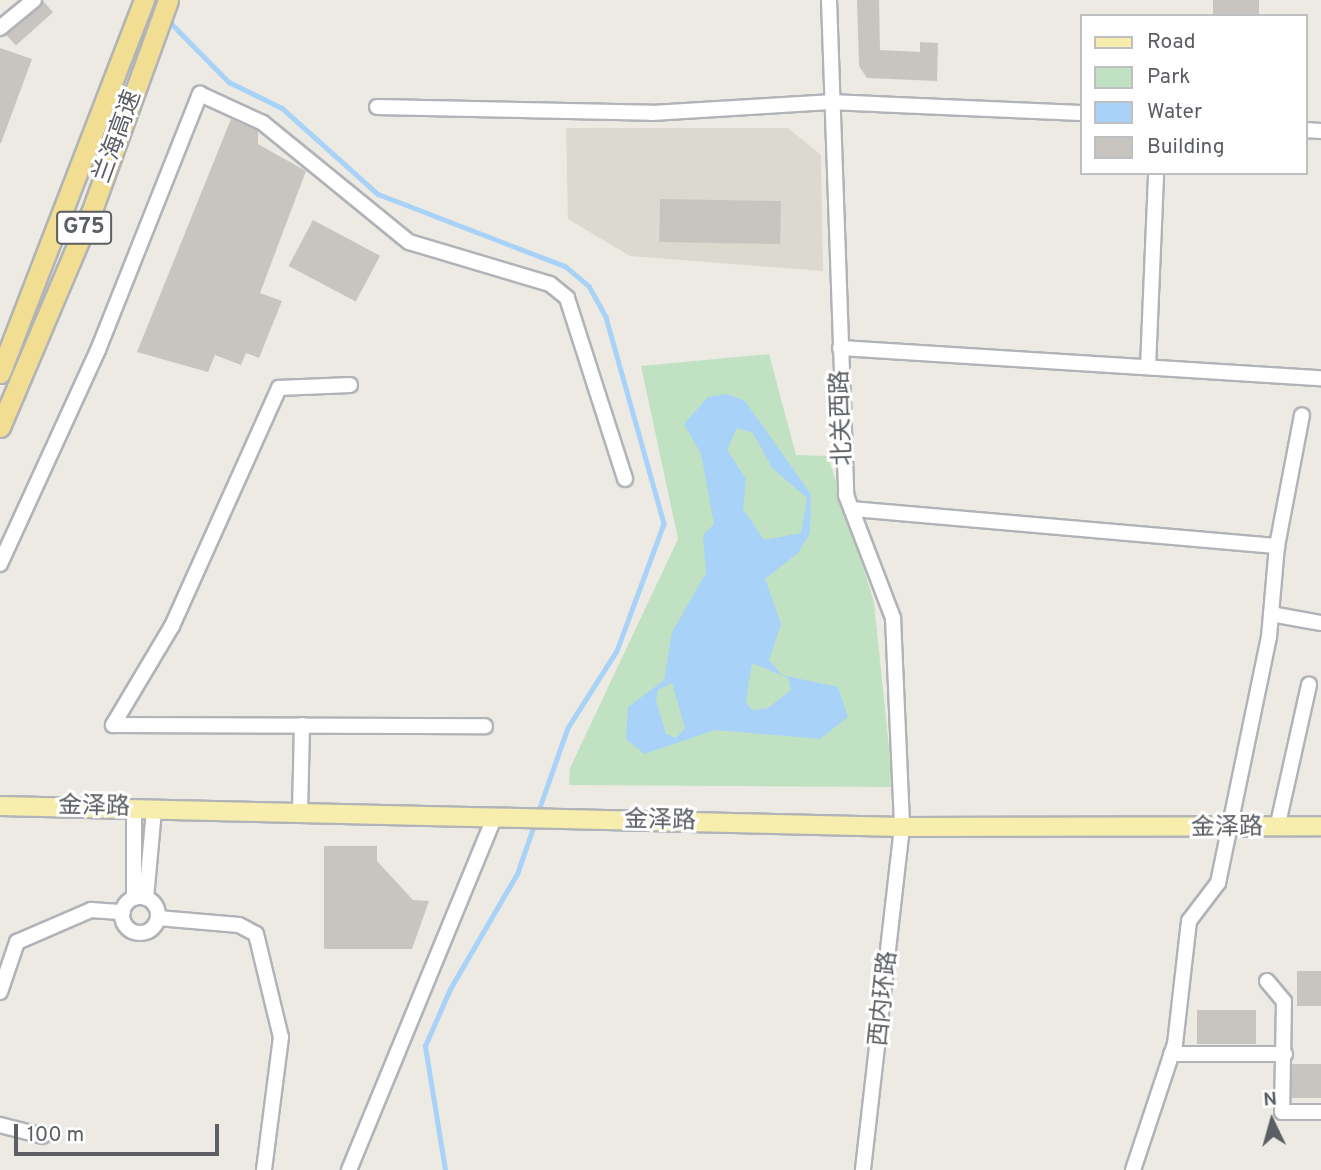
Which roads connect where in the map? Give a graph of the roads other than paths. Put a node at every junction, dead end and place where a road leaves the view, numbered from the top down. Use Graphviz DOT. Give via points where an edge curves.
graph roads {
  1 [pos="34,0"];
  2 [pos="168,0"];
  3 [pos="829,0"];
  4 [pos="143,2"];
  5 [pos="0,28"];
  6 [pos="830,102"];
  7 [pos="377,107"];
  8 [pos="1080,113"];
  9 [pos="1156,175"];
  10 [pos="840,348"];
  11 [pos="1148,367"];
  12 [pos="0,373"];
  13 [pos="1321,377"];
  14 [pos="351,385"];
  15 [pos="1302,415"];
  16 [pos="0,427"];
  17 [pos="625,480"];
  18 [pos="852,509"];
  19 [pos="1278,546"];
  20 [pos="0,564"];
  21 [pos="1271,614"];
  22 [pos="1321,623"];
  23 [pos="1308,685"];
  24 [pos="302,725"];
  25 [pos="485,726"];
  26 [pos="0,806"];
  27 [pos="134,809"];
  28 [pos="154,810"];
  29 [pos="300,813"];
  30 [pos="494,818"];
  31 [pos="902,827"];
  32 [pos="1321,827"];
  33 [pos="1277,828"];
  34 [pos="1225,830"];
  35 [pos="140,898"];
  36 [pos="123,912"];
  37 [pos="158,918"];
  38 [pos="1268,981"];
  39 [pos="0,992"];
  40 [pos="1171,1054"];
  41 [pos="1284,1054"];
  42 [pos="1321,1112"];
  43 [pos="0,1125"];
  44 [pos="43,1136"];
  45 [pos="264,1170"];
  46 [pos="349,1170"];
  47 [pos="863,1170"];
  48 [pos="1133,1170"];
  1 -- 5 [label="street"];
  2 -- 16 [label="highway, 兰海高速 / G75" via="90,213"];
  3 -- 6 [label="street, 北关西路"];
  4 -- 12 [label="highway, 兰海高速 / G75"];
  6 -- 7 [label="street" via="652,113"];
  6 -- 8 [label="street"];
  6 -- 10 [label="street, 北关西路"];
  9 -- 11 [label="street"];
  10 -- 11 [label="street"];
  10 -- 18 [label="street, 北关西路"];
  11 -- 13 [label="street"];
  14 -- 24 [label="street" via="279,388 172,626 113,725"];
  15 -- 19 [label="street"];
  17 -- 20 [label="street" via="567,298 550,284 409,242 263,123 200,94 98,350"];
  18 -- 19 [label="street"];
  18 -- 31 [label="street, 北关西路" via="893,618"];
  19 -- 21 [label="street"];
  21 -- 22 [label="street"];
  21 -- 34 [label="street"];
  23 -- 33 [label="street"];
  24 -- 25 [label="street"];
  24 -- 29 [label="street"];
  26 -- 27 [label="main road, 金泽路"];
  27 -- 28 [label="main road, 金泽路"];
  27 -- 35 [label="street"];
  28 -- 29 [label="main road, 金泽路"];
  28 -- 35 [label="street"];
  29 -- 30 [label="main road, 金泽路"];
  30 -- 31 [label="main road, 金泽路"];
  30 -- 46 [label="street"];
  31 -- 34 [label="main road, 金泽路"];
  31 -- 47 [label="street, 西内环路"];
  32 -- 33 [label="main road, 金泽路"];
  33 -- 34 [label="main road, 金泽路"];
  34 -- 40 [label="street" via="1218,883 1189,921"];
  35 -- 36 [label="street"];
  35 -- 37 [label="street"];
  36 -- 37 [label="street" via="134,932 146,932"];
  36 -- 39 [label="street" via="91,910 16,942"];
  37 -- 45 [label="street" via="239,925 256,934 281,1037"];
  38 -- 41 [label="street" via="1284,1001"];
  40 -- 41 [label="street"];
  40 -- 48 [label="street"];
  41 -- 42 [label="street" via="1282,1112"];
  43 -- 44 [label="street"];
}
